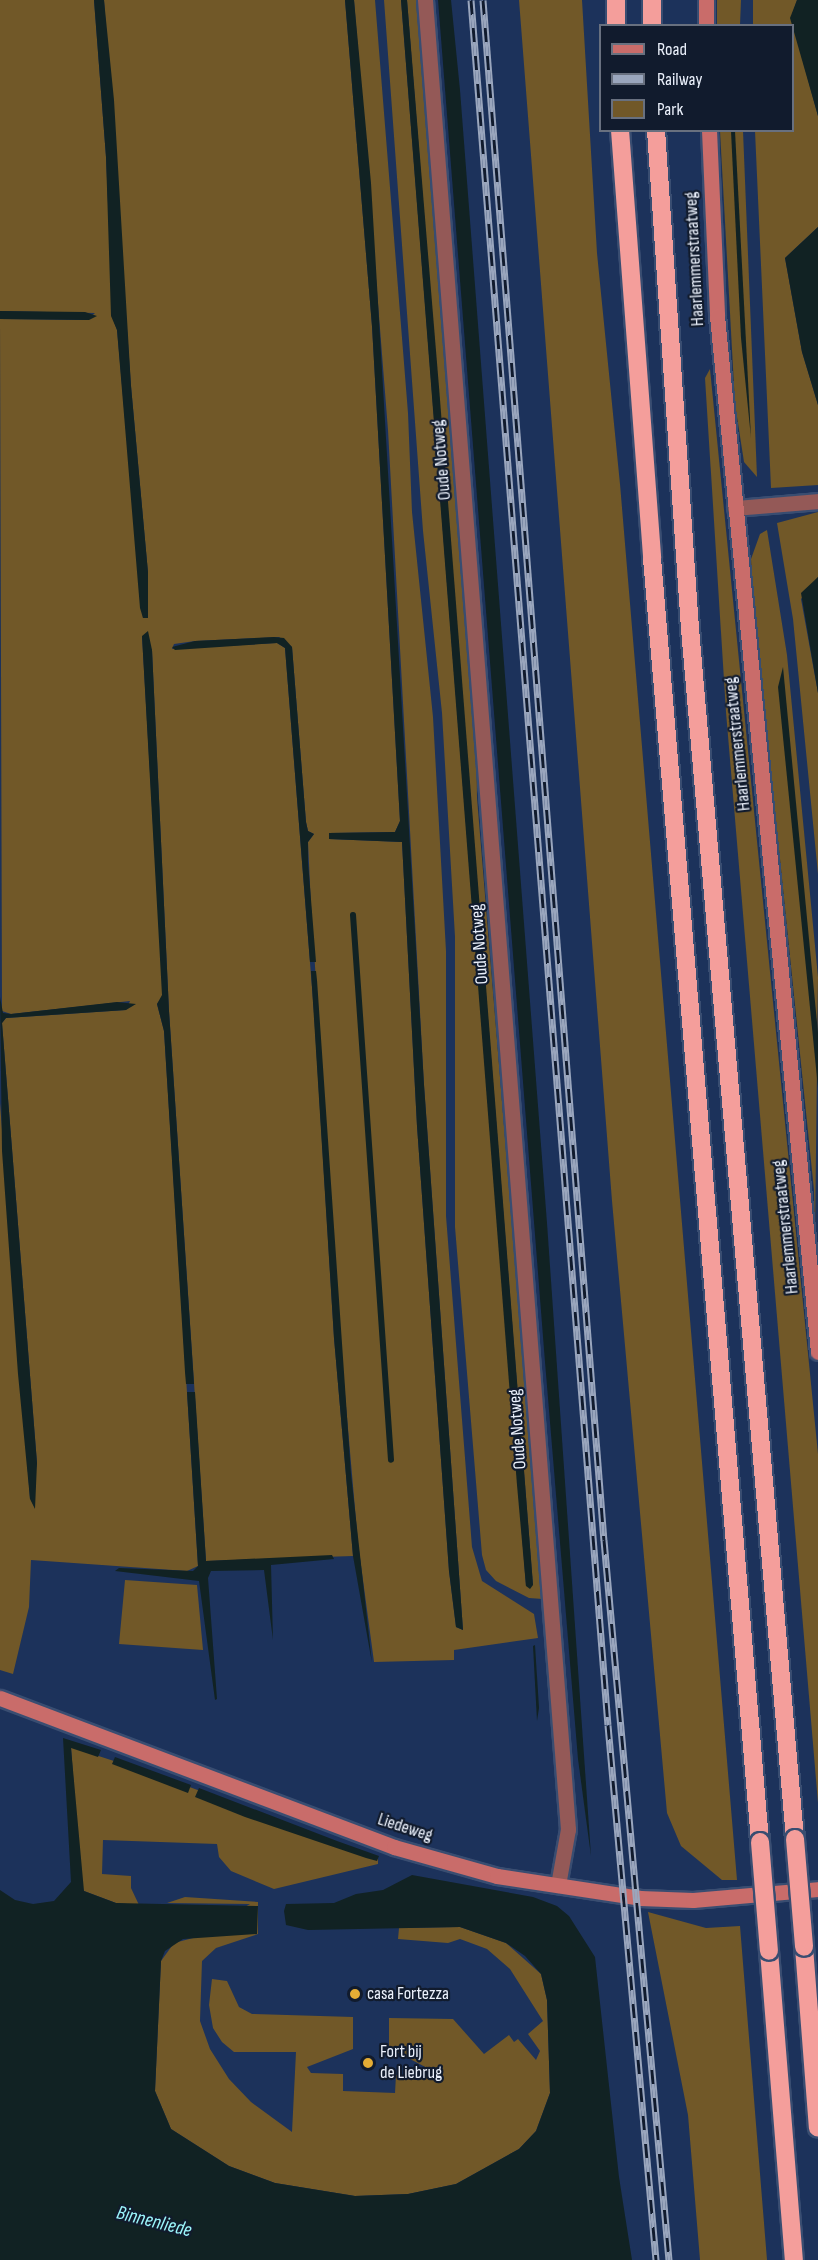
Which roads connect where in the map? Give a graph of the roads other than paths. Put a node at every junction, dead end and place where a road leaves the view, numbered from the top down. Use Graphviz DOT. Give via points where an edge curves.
graph roads {
  1 [pos="425,0"];
  2 [pos="616,0"];
  3 [pos="652,0"];
  4 [pos="706,0"];
  5 [pos="616,24"];
  6 [pos="652,24"];
  7 [pos="706,24"];
  8 [pos="620,132"];
  9 [pos="656,132"];
  10 [pos="709,132"];
  11 [pos="818,501"];
  12 [pos="735,508"];
  13 [pos="818,1352"];
  14 [pos="0,1698"];
  15 [pos="558,1885"];
  16 [pos="818,1888"];
  17 [pos="818,2127"];
  18 [pos="794,2260"];
  1 -- 15 [label="street, Oude Notweg" via="568,1828"];
  2 -- 5 [label="highway"];
  3 -- 6 [label="highway"];
  4 -- 7 [label="main road"];
  8 -- 18 [label="highway, bridge"];
  9 -- 17 [label="highway, bridge" via="690,630"];
  10 -- 12 [label="main road, Haarlemmerstraatweg" via="717,316"];
  11 -- 12 [label="street"];
  12 -- 13 [label="main road, Haarlemmerstraatweg"];
  14 -- 15 [label="main road, Liedeweg" via="394,1847 497,1876"];
  15 -- 16 [label="main road, Liedeweg" via="622,1897 693,1900"];
}
